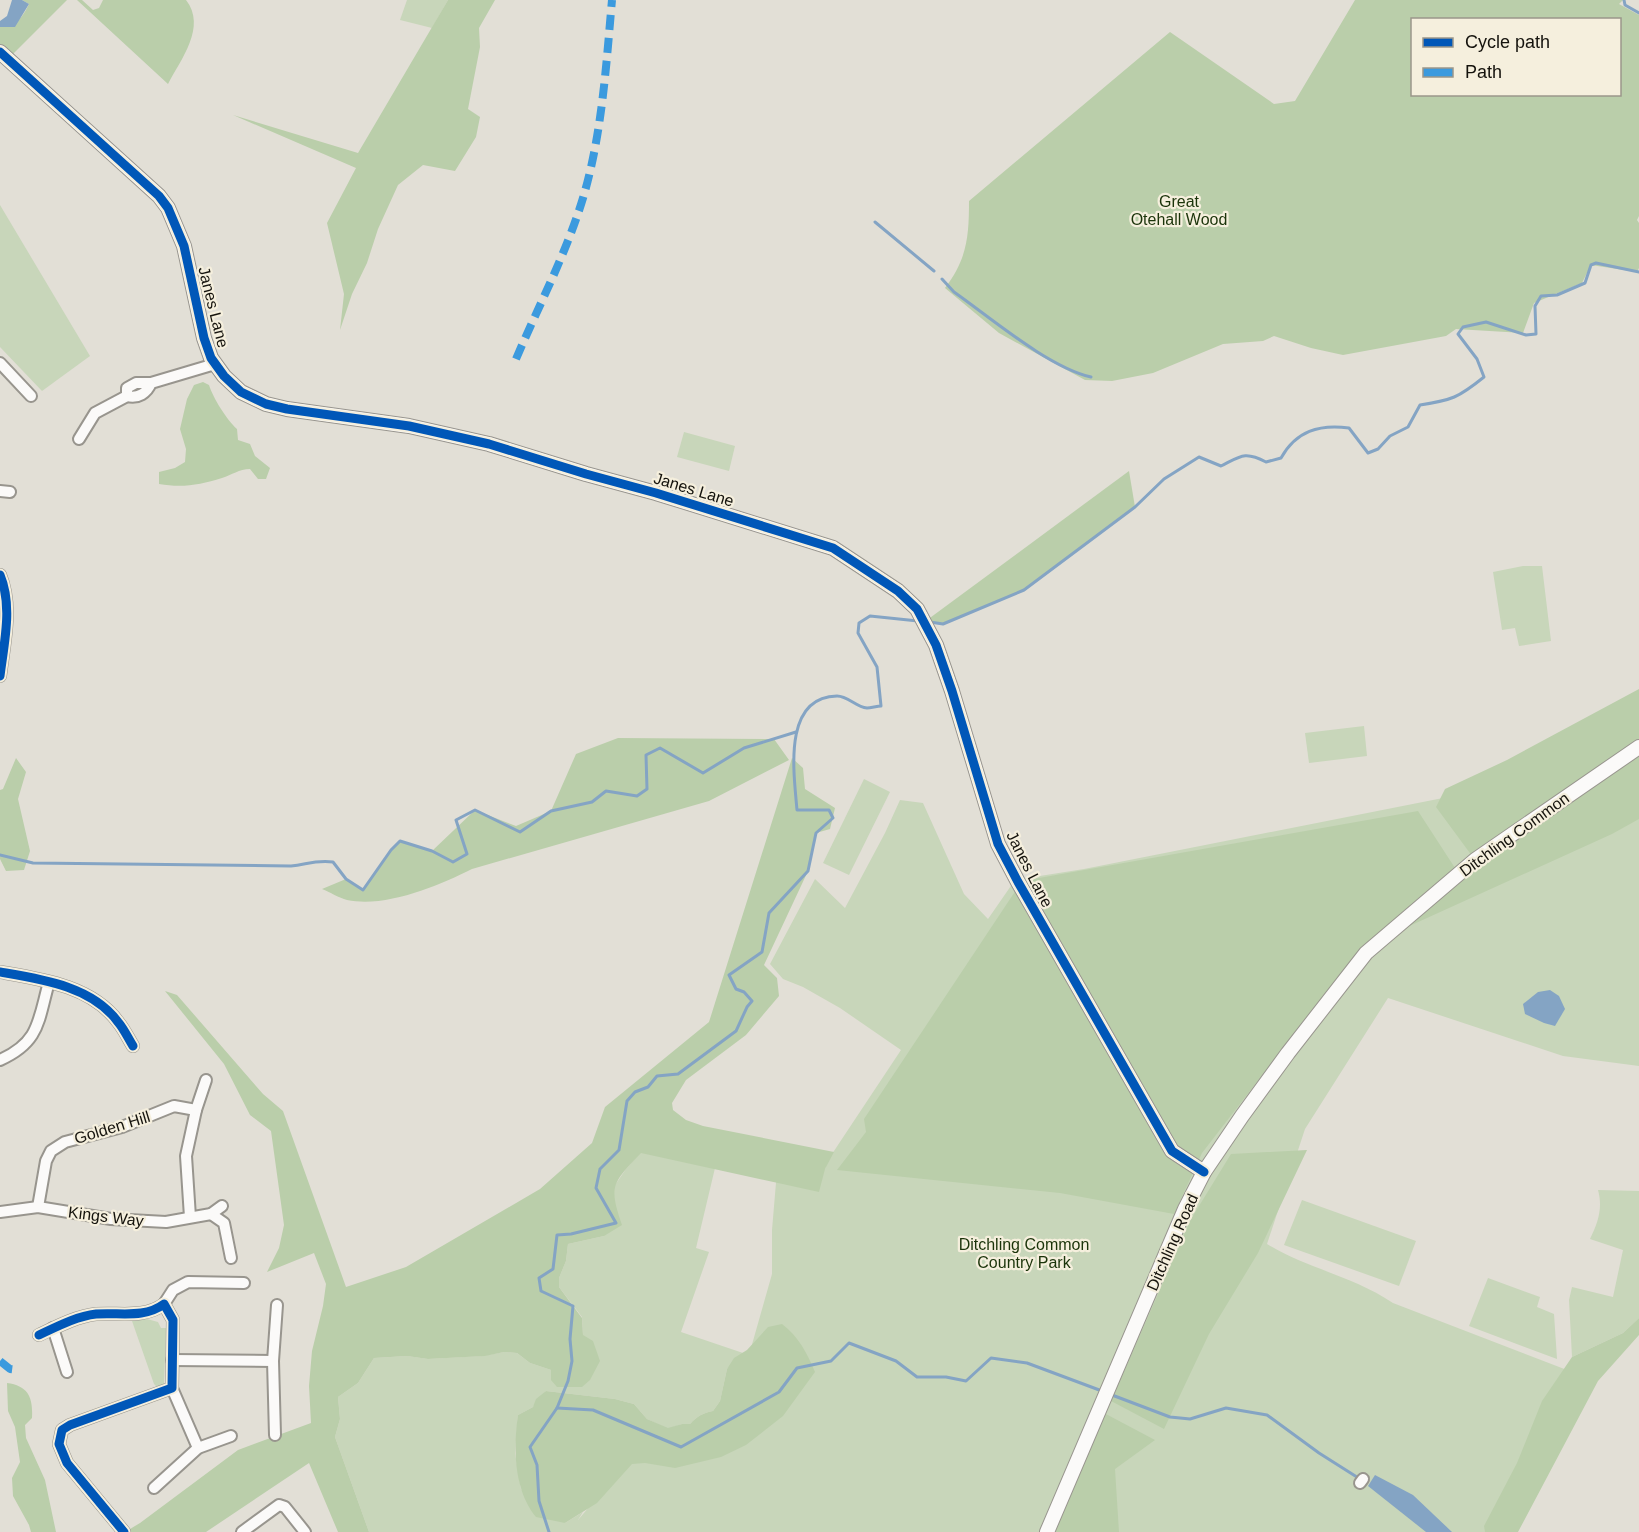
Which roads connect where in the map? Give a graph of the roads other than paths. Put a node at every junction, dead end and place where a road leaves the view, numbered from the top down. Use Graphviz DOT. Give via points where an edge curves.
graph roads {
  1 [pos="0,52"];
  2 [pos="0,363"];
  3 [pos="215,364"];
  4 [pos="31,396"];
  5 [pos="79,439"];
  6 [pos="0,575"];
  7 [pos="2,648"];
  8 [pos="0,676"];
  9 [pos="1639,747"];
  10 [pos="1394,928"];
  11 [pos="0,972"];
  12 [pos="48,982"];
  13 [pos="133,1046"];
  14 [pos="0,1060"];
  15 [pos="206,1080"];
  16 [pos="196,1110"];
  17 [pos="1204,1173"];
  18 [pos="222,1206"];
  19 [pos="38,1207"];
  20 [pos="0,1212"];
  21 [pos="212,1214"];
  22 [pos="190,1217"];
  23 [pos="231,1258"];
  24 [pos="244,1283"];
  25 [pos="164,1304"];
  26 [pos="277,1305"];
  27 [pos="54,1328"];
  28 [pos="39,1335"];
  29 [pos="172,1360"];
  30 [pos="273,1361"];
  31 [pos="67,1372"];
  32 [pos="172,1388"];
  33 [pos="275,1435"];
  34 [pos="231,1436"];
  35 [pos="198,1448"];
  36 [pos="154,1488"];
  37 [pos="124,1532"];
  38 [pos="242,1532"];
  39 [pos="305,1532"];
  40 [pos="1047,1532"];
  1 -- 3 [label="street, Janes Lane" via="164,202 184,246 204,338"];
  2 -- 4 [label="street"];
  3 -- 5 [label="street" via="130,386 127,396 95,413"];
  3 -- 17 [label="street, Janes Lane" via="241,393 266,404 409,426 489,444 833,548 893,587 916,609 936,645 998,844 1172,1151"];
  6 -- 7 [label="street" via="7,630"];
  7 -- 8 [label="street"];
  9 -- 10 [label="street, Ditchling Common" via="1475,860"];
  10 -- 17 [label="street, Ditchling Road" via="1366,953 1300,1037"];
  11 -- 12 [label="street"];
  12 -- 13 [label="street" via="96,1001 119,1022"];
  12 -- 14 [label="street" via="33,1036 19,1051"];
  15 -- 16 [label="street"];
  16 -- 19 [label="street, Golden Hill" via="174,1106 122,1127 65,1142 51,1151 46,1161"];
  16 -- 22 [label="street" via="186,1156"];
  17 -- 40 [label="street, Ditchling Road"];
  18 -- 21 [label="street"];
  19 -- 20 [label="street, Kings Way"];
  19 -- 22 [label="street, Kings Way" via="111,1219 166,1222"];
  21 -- 22 [label="street, Kings Way"];
  21 -- 23 [label="street" via="224,1223"];
  24 -- 25 [label="street" via="188,1282 173,1290"];
  25 -- 27 [label="street" via="143,1313 85,1316"];
  25 -- 29 [label="street" via="173,1320"];
  26 -- 30 [label="street"];
  27 -- 28 [label="street"];
  27 -- 31 [label="street"];
  29 -- 30 [label="street"];
  29 -- 32 [label="street"];
  30 -- 33 [label="street"];
  32 -- 35 [label="street"];
  32 -- 37 [label="street" via="62,1430 59,1444 68,1463"];
  34 -- 35 [label="street"];
  35 -- 36 [label="street"];
  38 -- 39 [label="street" via="279,1505"];
}
